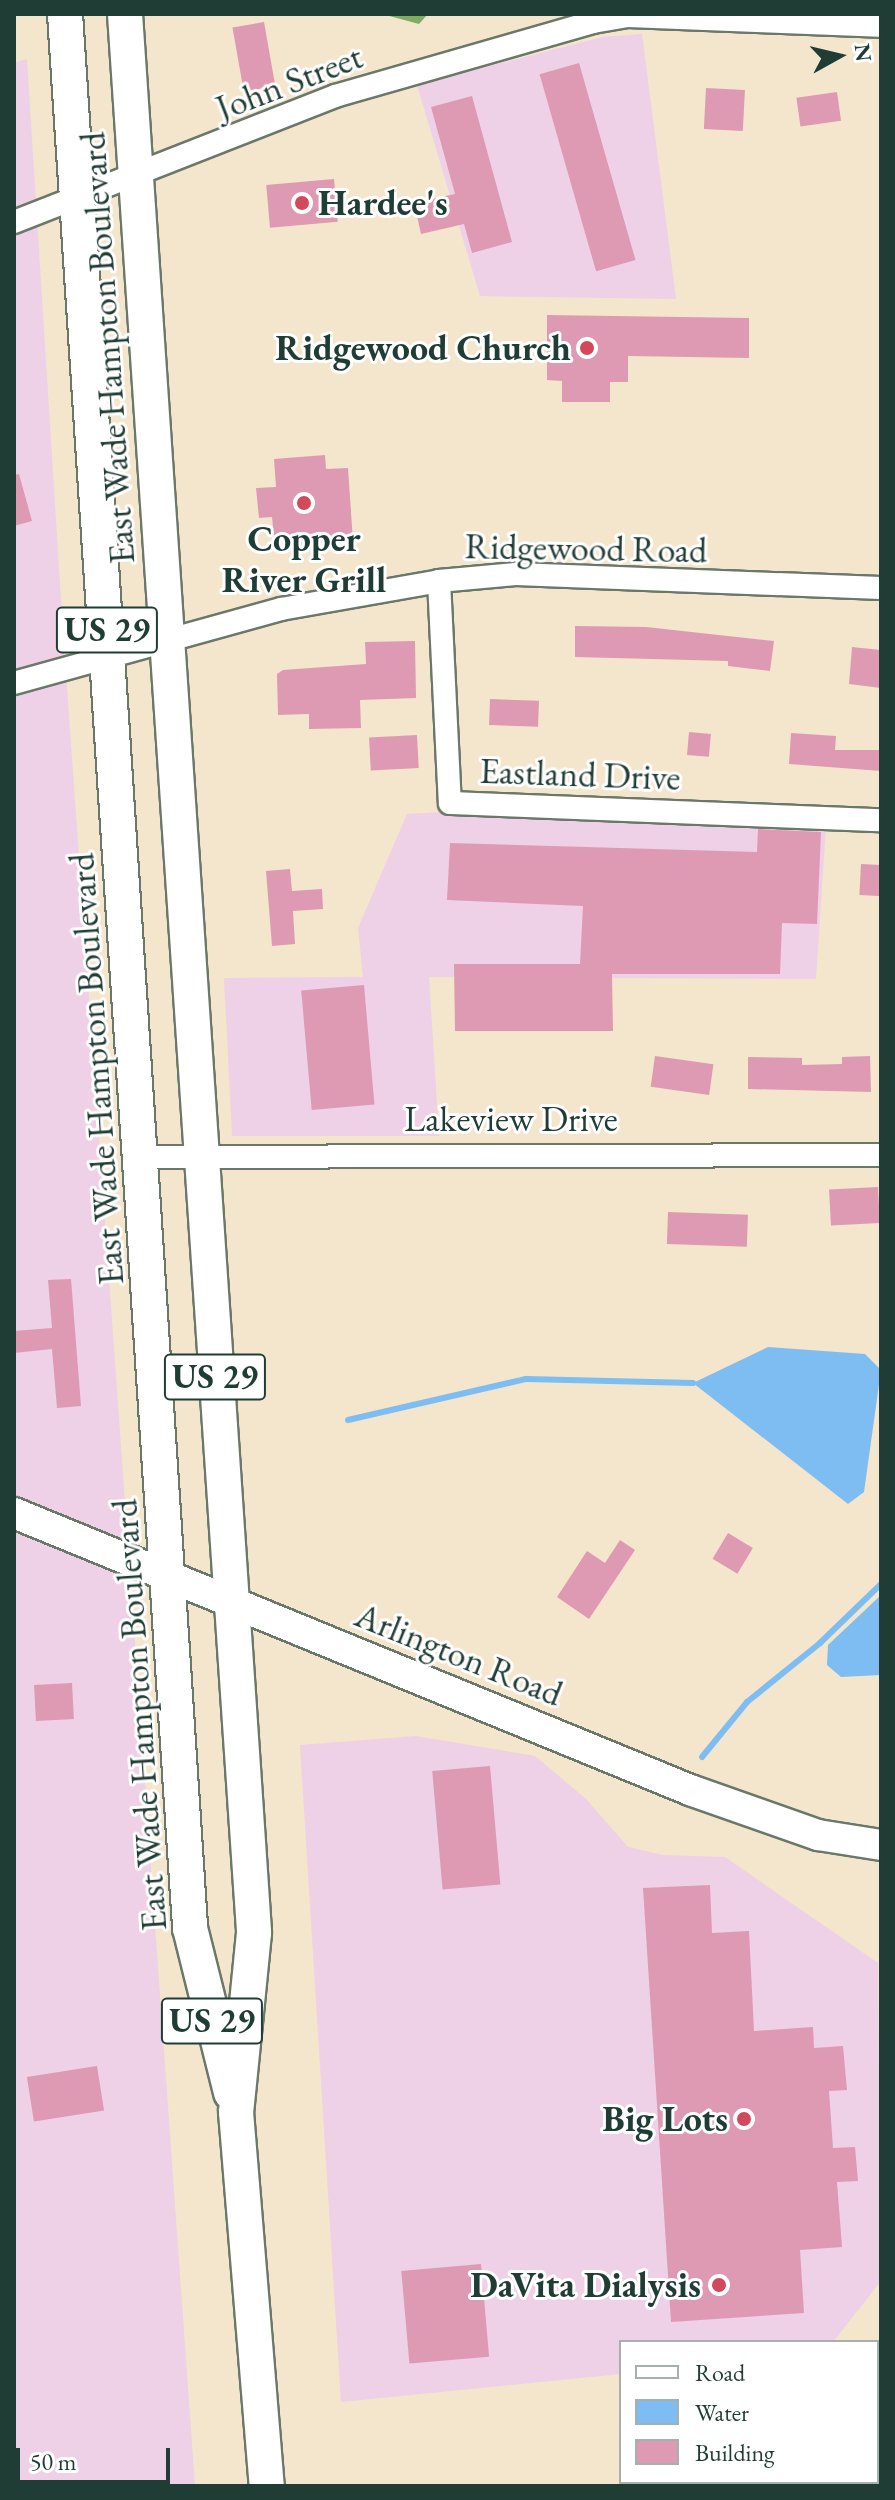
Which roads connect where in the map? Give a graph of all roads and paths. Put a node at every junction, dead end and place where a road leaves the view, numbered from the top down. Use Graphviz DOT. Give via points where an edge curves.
graph roads {
  1 [pos="65,14"];
  2 [pos="125,14"];
  3 [pos="626,15"];
  4 [pos="881,26"];
  5 [pos="135,179"];
  6 [pos="77,193"];
  7 [pos="14,222"];
  8 [pos="439,581"];
  9 [pos="881,588"];
  10 [pos="166,643"];
  11 [pos="109,660"];
  12 [pos="14,683"];
  13 [pos="881,820"];
  14 [pos="200,1153"];
  15 [pos="881,1155"];
  16 [pos="141,1157"];
  17 [pos="14,1513"];
  18 [pos="170,1576"];
  19 [pos="230,1601"];
  20 [pos="881,1845"];
  21 [pos="236,2112"];
  22 [pos="267,2486"];
  1 -- 6 [label="main road, East Wade Hampton Boulevard / US 29"];
  2 -- 5 [label="main road, East Wade Hampton Boulevard / US 29"];
  3 -- 4 [label="street, John Street"];
  3 -- 5 [label="street, John Street" via="335,96"];
  5 -- 6 [label="street, John Street"];
  5 -- 10 [label="main road, East Wade Hampton Boulevard / US 29"];
  6 -- 7 [label="street, John Street"];
  6 -- 11 [label="main road, East Wade Hampton Boulevard / US 29"];
  8 -- 9 [label="street, Ridgewood Road" via="516,574"];
  8 -- 10 [label="street, Ridgewood Road" via="281,609"];
  8 -- 13 [label="street, Eastland Drive" via="450,803"];
  10 -- 11 [label="street, Ridgewood Road"];
  10 -- 14 [label="main road, East Wade Hampton Boulevard / US 29"];
  11 -- 12 [label="street, Ridgewood Road"];
  11 -- 16 [label="main road, East Wade Hampton Boulevard / US 29"];
  14 -- 15 [label="street, Lakeview Drive"];
  14 -- 16 [label="street, Lakeview Drive"];
  14 -- 19 [label="main road, East Wade Hampton Boulevard / US 29"];
  16 -- 18 [label="main road, East Wade Hampton Boulevard / US 29"];
  17 -- 18 [label="main road, Arlington Road"];
  18 -- 19 [label="main road, Arlington Road"];
  18 -- 21 [label="main road, East Wade Hampton Boulevard / US 29" via="190,1928"];
  19 -- 20 [label="main road, Arlington Road" via="690,1790 818,1835"];
  19 -- 21 [label="main road, East Wade Hampton Boulevard / US 29" via="254,1933"];
  21 -- 22 [label="main road, East Wade Hampton Boulevard / US 29"];
}
